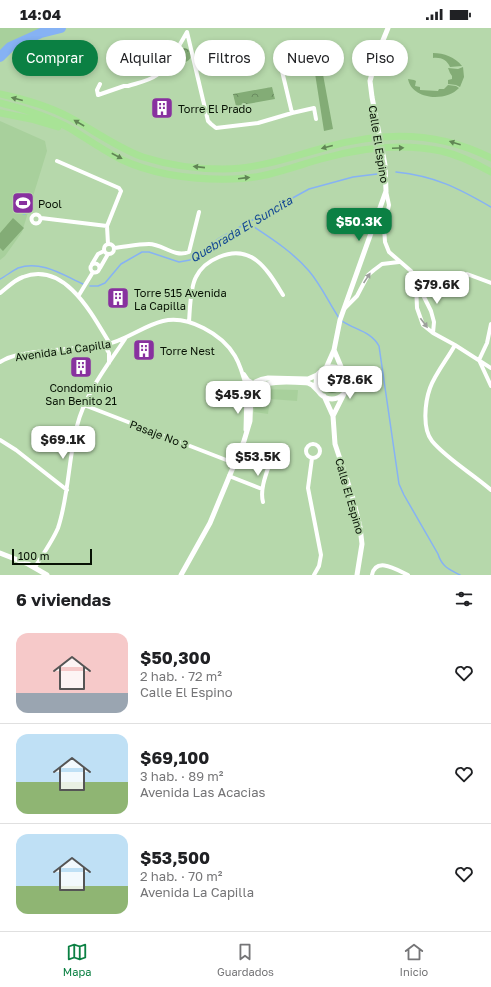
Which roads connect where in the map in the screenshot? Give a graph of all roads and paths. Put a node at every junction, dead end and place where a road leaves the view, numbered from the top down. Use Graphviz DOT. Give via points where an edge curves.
graph roads {
  1 [pos="388,28"];
  2 [pos="187,30"];
  3 [pos="194,60"];
  4 [pos="198,76"];
  5 [pos="283,76"];
  6 [pos="100,84"];
  7 [pos="0,94"];
  8 [pos="0,103"];
  9 [pos="0,113"];
  10 [pos="292,113"];
  11 [pos="316,119"];
  12 [pos="83,137"];
  13 [pos="491,158"];
  14 [pos="56,161"];
  15 [pos="491,172"];
  16 [pos="386,191"];
  17 [pos="199,212"];
  18 [pos="41,218"];
  19 [pos="107,226"];
  20 [pos="108,244"];
  21 [pos="114,248"];
  22 [pos="106,252"];
  23 [pos="399,262"];
  24 [pos="92,264"];
  25 [pos="100,268"];
  26 [pos="93,272"];
  27 [pos="467,274"];
  28 [pos="416,283"];
  29 [pos="491,283"];
  30 [pos="0,293"];
  31 [pos="79,295"];
  32 [pos="283,295"];
  33 [pos="345,308"];
  34 [pos="189,322"];
  35 [pos="491,324"];
  36 [pos="433,333"];
  37 [pos="126,338"];
  38 [pos="110,344"];
  39 [pos="104,345"];
  40 [pos="455,345"];
  41 [pos="334,350"];
  42 [pos="479,360"];
  43 [pos="0,362"];
  44 [pos="109,363"];
  45 [pos="491,368"];
  46 [pos="324,369"];
  47 [pos="342,370"];
  48 [pos="242,372"];
  49 [pos="255,385"];
  50 [pos="491,386"];
  51 [pos="247,390"];
  52 [pos="345,393"];
  53 [pos="322,395"];
  54 [pos="84,405"];
  55 [pos="333,416"];
  56 [pos="246,434"];
  57 [pos="0,440"];
  58 [pos="273,453"];
  59 [pos="312,458"];
  60 [pos="234,463"];
  61 [pos="229,476"];
  62 [pos="262,489"];
  63 [pos="67,490"];
  64 [pos="491,490"];
  65 [pos="263,502"];
  66 [pos="0,554"];
  67 [pos="35,567"];
  68 [pos="47,575"];
  69 [pos="181,575"];
  70 [pos="314,575"];
  71 [pos="357,575"];
  72 [pos="372,575"];
  73 [pos="408,575"];
  1 -- 16 [label="street, Calle El Espino" via="370,81 385,165"];
  2 -- 3 [label="street"];
  2 -- 6 [label="street" via="172,56 156,76 98,95 96,90"];
  4 -- 10 [label="street" via="208,121 216,128 258,123"];
  5 -- 10 [label="street"];
  13 -- 7 [label="highway, one-way" via="447,141 402,136 344,143 265,164 223,169 201,168 142,157 71,118 34,103"];
  8 -- 12 [label="highway" via="33,112"];
  9 -- 12 [label="highway" via="31,119"];
  10 -- 11 [label="street" via="314,108"];
  12 -- 15 [label="highway, one-way" via="141,167 205,178 249,178 350,152 393,148 440,151 463,158"];
  14 -- 19 [label="street" via="120,188"];
  16 -- 23 [label="street" via="389,205 384,227 385,242 389,252"];
  16 -- 33 [label="street, Calle El Espino"];
  17 -- 21 [label="street" via="189,252 177,254 149,244"];
  18 -- 19 [label="street"];
  19 -- 20 [label="street"];
  20 -- 21 [label="street"];
  20 -- 22 [label="street" via="104,246"];
  21 -- 22 [label="street" via="112,252"];
  22 -- 24 [label="street" via="98,254"];
  22 -- 25 [label="street"];
  23 -- 28 [label="street" via="411,271"];
  33 -- 23 [label="street, one-way" via="357,296 374,270 382,264"];
  24 -- 25 [label="street" via="98,264"];
  24 -- 26 [label="street" via="90,268"];
  25 -- 26 [label="street"];
  26 -- 31 [label="street"];
  27 -- 29 [label="street"];
  28 -- 36 [label="street" via="432,311"];
  28 -- 36 [label="street, one-way" via="419,316 423,325"];
  30 -- 31 [label="street" via="20,278 42,274 60,280"];
  31 -- 38 [label="street"];
  32 -- 34 [label="street" via="265,267 254,258 226,254 205,265 196,275"];
  33 -- 41 [label="street, Calle El Espino" via="337,330"];
  34 -- 37 [label="street, Avenida La Capilla" via="164,321 149,325"];
  34 -- 48 [label="street, Avenida La Capilla" via="212,332 222,341 234,354"];
  35 -- 42 [label="street" via="487,343"];
  36 -- 40 [label="street"];
  37 -- 38 [label="street, Avenida La Capilla"];
  37 -- 44 [label="street"];
  38 -- 39 [label="street, Avenida La Capilla"];
  39 -- 43 [label="street, Avenida La Capilla" via="19,354"];
  39 -- 44 [label="street" via="109,353"];
  40 -- 42 [label="street"];
  40 -- 64 [label="street" via="430,387 425,409 426,427 431,440"];
  41 -- 46 [label="street, Calle El Espino"];
  41 -- 47 [label="street"];
  42 -- 45 [label="street"];
  42 -- 50 [label="street"];
  44 -- 54 [label="street"];
  46 -- 47 [label="street" via="333,367"];
  46 -- 49 [label="street" via="308,378 268,378"];
  46 -- 53 [label="street" via="316,382"];
  47 -- 52 [label="street" via="348,381"];
  48 -- 49 [label="street, Avenida La Capilla"];
  48 -- 51 [label="street, Avenida La Capilla"];
  49 -- 51 [label="street"];
  49 -- 53 [label="street" via="308,383"];
  49 -- 56 [label="street, Avenida La Capilla" via="251,393 250,421"];
  51 -- 56 [label="street, Avenida La Capilla"];
  52 -- 53 [label="street" via="335,398"];
  52 -- 55 [label="street"];
  53 -- 55 [label="street, Calle El Espino"];
  54 -- 60 [label="street, Pasaje No 3"];
  54 -- 63 [label="street" via="77,426"];
  55 -- 71 [label="street, Calle El Espino" via="335,444 360,528 362,544"];
  56 -- 60 [label="street, Avenida La Capilla"];
  57 -- 63 [label="street"];
  58 -- 62 [label="street"];
  59 -- 70 [label="street" via="308,488 321,555"];
  60 -- 61 [label="street, Avenida La Capilla"];
  61 -- 62 [label="street"];
  61 -- 69 [label="street, Avenida La Capilla" via="210,523"];
  62 -- 65 [label="street"];
  63 -- 67 [label="street" via="57,530"];
  66 -- 67 [label="street"];
  67 -- 68 [label="street"];
  72 -- 73 [label="street" via="377,566 383,565"];
}
